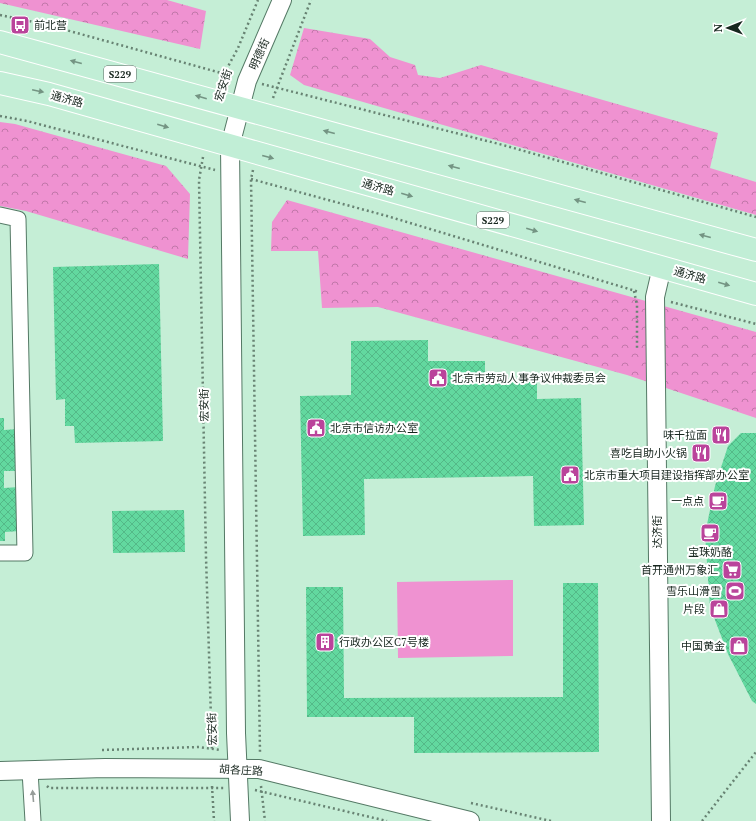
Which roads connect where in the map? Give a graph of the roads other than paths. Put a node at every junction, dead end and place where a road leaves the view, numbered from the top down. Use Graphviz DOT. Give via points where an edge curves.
graph roads {
  1 [pos="282,0"];
  2 [pos="0,42"];
  3 [pos="0,83"];
  4 [pos="239,109"];
  5 [pos="230,146"];
  6 [pos="0,215"];
  7 [pos="756,250"];
  8 [pos="662,267"];
  9 [pos="756,294"];
  10 [pos="0,553"];
  11 [pos="238,769"];
  12 [pos="30,771"];
  13 [pos="0,772"];
  14 [pos="33,821"];
  15 [pos="240,821"];
  16 [pos="470,821"];
  17 [pos="660,821"];
  1 -- 4 [label="street, 明德街" via="247,81"];
  4 -- 2 [label="main road, S229, one-way"];
  3 -- 5 [label="main road, 通济路 / S229, one-way" via="49,94"];
  4 -- 5 [label="street, 宏安街"];
  7 -- 4 [label="main road, S229, one-way"];
  5 -- 8 [label="main road, 通济路 / S229, one-way"];
  5 -- 11 [label="street, 宏安街"];
  6 -- 10 [label="street" via="18,219 25,553"];
  8 -- 9 [label="main road, 通济路 / S229, one-way"];
  8 -- 17 [label="street, 达济街" via="655,297"];
  11 -- 12 [label="street, 胡各庄路" via="105,768"];
  11 -- 15 [label="street, 宏安街"];
  11 -- 16 [label="street, 胡各庄路" via="259,769"];
  12 -- 13 [label="street, 胡各庄路"];
  14 -- 12 [label="street, one-way"];
}
